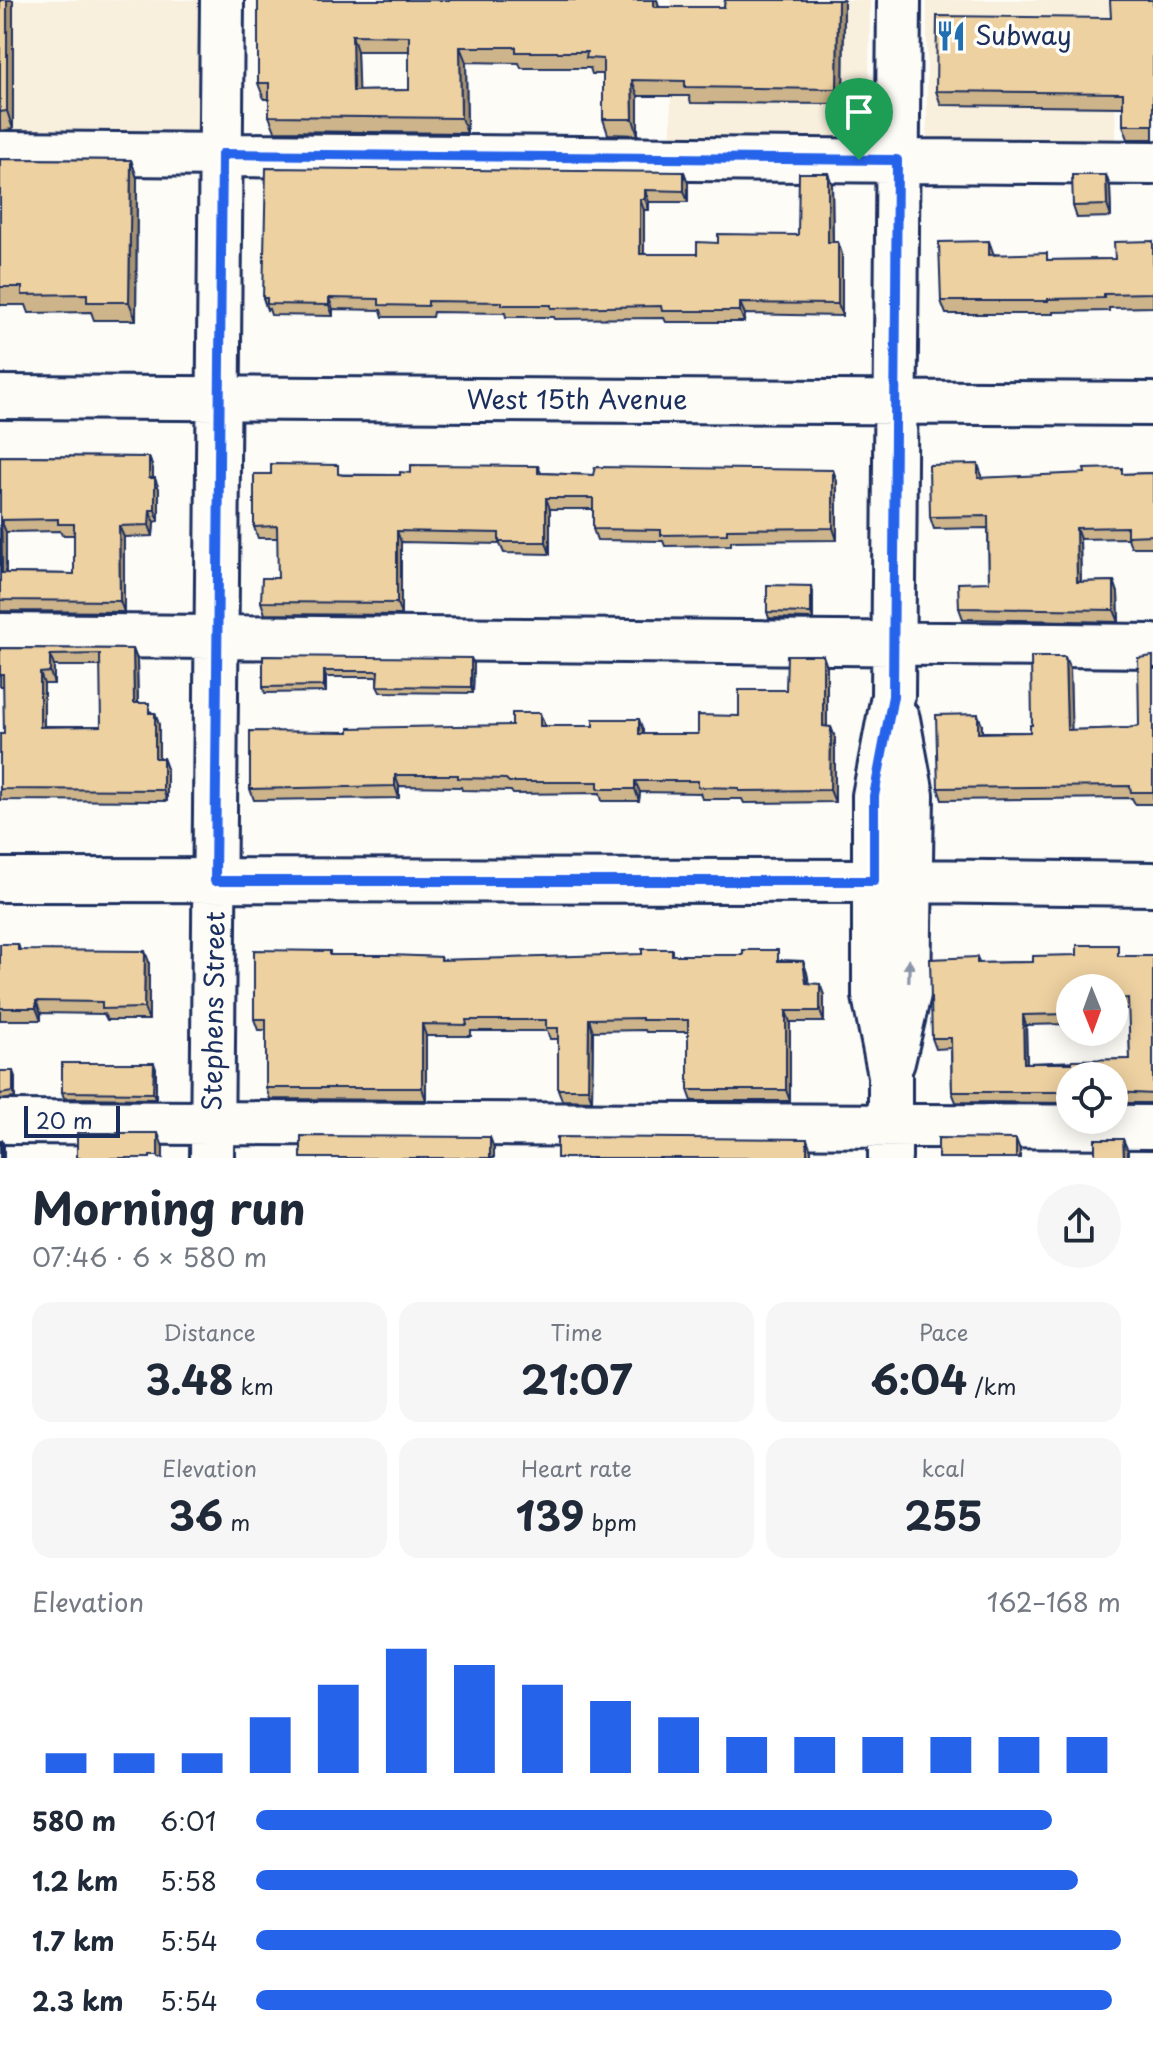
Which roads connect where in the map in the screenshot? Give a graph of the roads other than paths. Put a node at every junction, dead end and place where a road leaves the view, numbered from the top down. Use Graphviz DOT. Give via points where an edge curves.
graph roads {
  1 [pos="222,0"];
  2 [pos="899,0"];
  3 [pos="0,153"];
  4 [pos="222,154"];
  5 [pos="897,160"];
  6 [pos="1153,163"];
  7 [pos="0,397"];
  8 [pos="220,398"];
  9 [pos="894,402"];
  10 [pos="1153,404"];
  11 [pos="0,635"];
  12 [pos="217,639"];
  13 [pos="894,642"];
  14 [pos="1153,646"];
  15 [pos="0,880"];
  16 [pos="215,881"];
  17 [pos="892,881"];
  18 [pos="1153,884"];
  19 [pos="0,1122"];
  20 [pos="1153,1127"];
  21 [pos="212,1140"];
  22 [pos="890,1142"];
  1 -- 4 [label="street, Stephens Street"];
  2 -- 5 [label="street"];
  3 -- 4 [label="street"];
  4 -- 5 [label="street"];
  4 -- 8 [label="street, Stephens Street"];
  5 -- 6 [label="street"];
  5 -- 9 [label="street"];
  7 -- 8 [label="street, West 15th Avenue"];
  8 -- 9 [label="street, West 15th Avenue"];
  8 -- 12 [label="street, Stephens Street"];
  9 -- 10 [label="street, West 15th Avenue"];
  9 -- 13 [label="street"];
  11 -- 12 [label="street"];
  12 -- 13 [label="street"];
  12 -- 16 [label="street, Stephens Street"];
  13 -- 14 [label="street"];
  13 -- 17 [label="street" via="893,696 912,795"];
  15 -- 16 [label="street"];
  16 -- 17 [label="street"];
  16 -- 21 [label="street, Stephens Street"];
  17 -- 18 [label="street"];
  17 -- 22 [label="street" via="909,994 890,1075"];
  19 -- 21 [label="street"];
  20 -- 22 [label="street"];
  21 -- 22 [label="street"];
}
